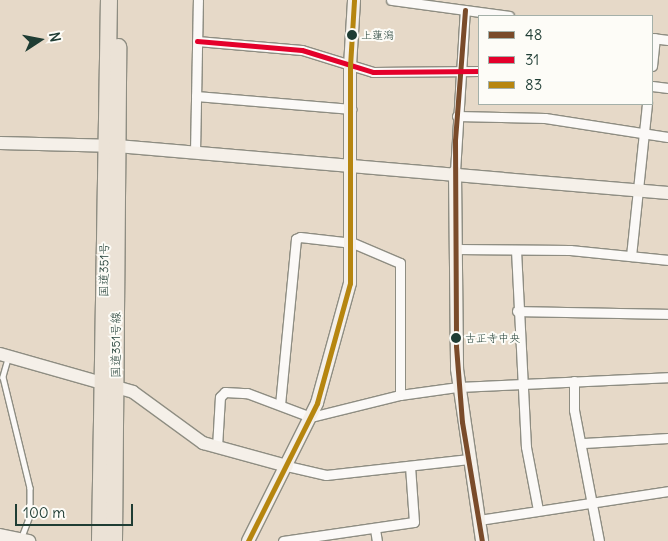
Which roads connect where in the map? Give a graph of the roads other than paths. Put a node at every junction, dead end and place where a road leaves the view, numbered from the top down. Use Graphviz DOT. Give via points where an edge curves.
graph roads {
  1 [pos="109,0"];
  2 [pos="118,0"];
  3 [pos="198,0"];
  4 [pos="354,0"];
  5 [pos="391,0"];
  6 [pos="465,10"];
  7 [pos="502,15"];
  8 [pos="654,38"];
  9 [pos="668,40"];
  10 [pos="197,41"];
  11 [pos="653,52"];
  12 [pos="350,66"];
  13 [pos="478,71"];
  14 [pos="460,72"];
  15 [pos="653,86"];
  16 [pos="668,88"];
  17 [pos="196,96"];
  18 [pos="647,105"];
  19 [pos="351,109"];
  20 [pos="457,116"];
  21 [pos="644,134"];
  22 [pos="668,138"];
  23 [pos="0,143"];
  24 [pos="111,146"];
  25 [pos="195,153"];
  26 [pos="352,166"];
  27 [pos="455,172"];
  28 [pos="638,190"];
  29 [pos="668,194"];
  30 [pos="353,242"];
  31 [pos="456,249"];
  32 [pos="516,250"];
  33 [pos="631,256"];
  34 [pos="668,260"];
  35 [pos="517,311"];
  36 [pos="668,314"];
  37 [pos="4,355"];
  38 [pos="668,377"];
  39 [pos="574,381"];
  40 [pos="109,384"];
  41 [pos="524,384"];
  42 [pos="458,387"];
  43 [pos="400,395"];
  44 [pos="280,405"];
  45 [pos="311,417"];
  46 [pos="668,438"];
  47 [pos="584,443"];
  48 [pos="216,448"];
  49 [pos="469,459"];
  50 [pos="287,466"];
  51 [pos="410,466"];
  52 [pos="668,492"];
  53 [pos="593,502"];
  54 [pos="538,510"];
  55 [pos="479,520"];
  56 [pos="375,529"];
  57 [pos="0,531"];
  58 [pos="0,534"];
  59 [pos="26,539"];
  60 [pos="0,541"];
  61 [pos="100,541"];
  62 [pos="114,541"];
  63 [pos="248,541"];
  64 [pos="283,541"];
  65 [pos="377,541"];
  66 [pos="482,541"];
  67 [pos="599,541"];
  1 -- 24 [label="highway, 国道351号"];
  2 -- 24 [label="highway"];
  3 -- 10 [label="street"];
  4 -- 12 [label="street"];
  5 -- 6 [label="street"];
  6 -- 7 [label="street"];
  6 -- 14 [label="street"];
  8 -- 9 [label="street"];
  8 -- 11 [label="street"];
  10 -- 12 [label="street" via="290,48"];
  10 -- 17 [label="street"];
  12 -- 14 [label="street" via="399,74"];
  12 -- 19 [label="street"];
  13 -- 14 [label="street"];
  14 -- 20 [label="street"];
  15 -- 16 [label="street"];
  17 -- 19 [label="street"];
  17 -- 25 [label="street"];
  18 -- 21 [label="street"];
  19 -- 26 [label="street"];
  20 -- 21 [label="street" via="545,118"];
  20 -- 27 [label="street"];
  21 -- 22 [label="street"];
  21 -- 28 [label="street"];
  23 -- 24 [label="street"];
  24 -- 25 [label="street"];
  24 -- 40 [label="highway, 国道351号"];
  25 -- 26 [label="street"];
  26 -- 27 [label="street"];
  26 -- 30 [label="street"];
  27 -- 28 [label="street"];
  27 -- 31 [label="street"];
  28 -- 29 [label="street"];
  28 -- 33 [label="street"];
  30 -- 43 [label="street" via="400,263"];
  30 -- 44 [label="street" via="296,239"];
  30 -- 45 [label="street" via="345,308"];
  31 -- 32 [label="street"];
  31 -- 42 [label="street"];
  32 -- 33 [label="street"];
  32 -- 35 [label="street"];
  33 -- 34 [label="street"];
  35 -- 36 [label="street"];
  35 -- 41 [label="street"];
  37 -- 40 [label="street"];
  37 -- 59 [label="lane" via="3,378 30,488"];
  38 -- 39 [label="street"];
  39 -- 41 [label="street"];
  39 -- 47 [label="street" via="574,410"];
  40 -- 48 [label="street" via="139,395 177,428"];
  40 -- 61 [label="highway, 国道351号"];
  40 -- 62 [label="highway, 国道351号線"];
  41 -- 42 [label="street"];
  41 -- 54 [label="street" via="526,447"];
  42 -- 43 [label="street"];
  42 -- 49 [label="street"];
  43 -- 45 [label="street"];
  44 -- 45 [label="street"];
  44 -- 48 [label="street" via="248,393 225,392 220,397"];
  45 -- 50 [label="street"];
  46 -- 47 [label="street"];
  47 -- 53 [label="street"];
  48 -- 50 [label="street"];
  49 -- 51 [label="street"];
  49 -- 55 [label="street"];
  50 -- 51 [label="street" via="326,475"];
  50 -- 63 [label="street"];
  51 -- 56 [label="street" via="414,522"];
  52 -- 53 [label="street"];
  53 -- 54 [label="street"];
  53 -- 67 [label="street"];
  54 -- 55 [label="street"];
  55 -- 66 [label="street"];
  56 -- 64 [label="street"];
  56 -- 65 [label="street"];
  57 -- 58 [label="street"];
  58 -- 59 [label="street"];
  58 -- 60 [label="street"];
}
